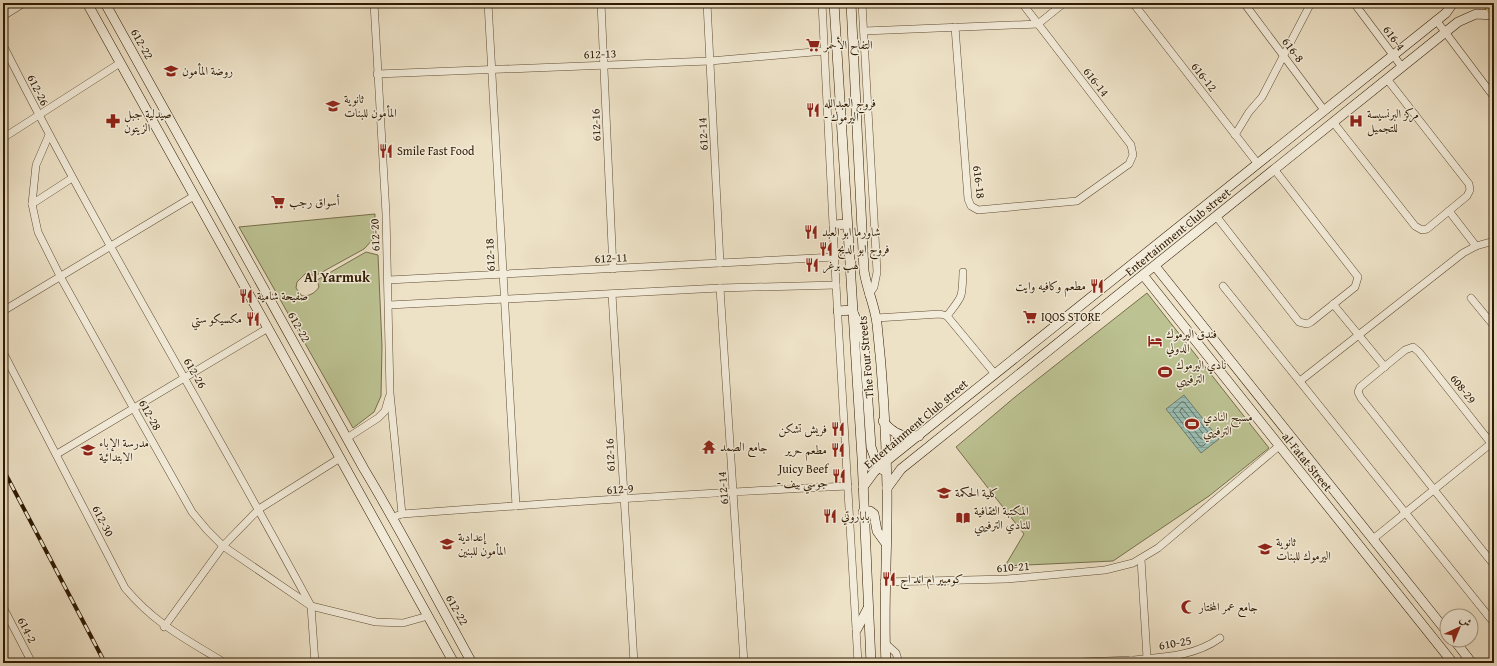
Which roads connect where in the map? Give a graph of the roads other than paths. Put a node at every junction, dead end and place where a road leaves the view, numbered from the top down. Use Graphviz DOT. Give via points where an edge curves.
graph roads {
  1 [pos="24,3"];
  2 [pos="87,3"];
  3 [pos="105,3"];
  4 [pos="374,3"];
  5 [pos="488,3"];
  6 [pos="601,3"];
  7 [pos="707,3"];
  8 [pos="822,3"];
  9 [pos="834,3"];
  10 [pos="850,3"];
  11 [pos="862,3"];
  12 [pos="1022,3"];
  13 [pos="1064,3"];
  14 [pos="1244,3"];
  15 [pos="1312,3"];
  16 [pos="1354,3"];
  17 [pos="1453,3"];
  18 [pos="1488,3"];
  19 [pos="1138,4"];
  20 [pos="1494,11"];
  21 [pos="1494,15"];
  22 [pos="3,16"];
  23 [pos="1436,20"];
  24 [pos="1038,24"];
  25 [pos="955,27"];
  26 [pos="864,31"];
  27 [pos="1445,32"];
  28 [pos="3,45"];
  29 [pos="825,51"];
  30 [pos="1393,55"];
  31 [pos="1284,56"];
  32 [pos="710,61"];
  33 [pos="120,63"];
  34 [pos="604,65"];
  35 [pos="1402,67"];
  36 [pos="491,70"];
  37 [pos="377,74"];
  38 [pos="1387,79"];
  39 [pos="1494,97"];
  40 [pos="1324,110"];
  41 [pos="39,116"];
  42 [pos="1333,122"];
  43 [pos="49,135"];
  44 [pos="1235,135"];
  45 [pos="1291,137"];
  46 [pos="3,138"];
  47 [pos="1298,150"];
  48 [pos="1133,155"];
  49 [pos="1258,164"];
  50 [pos="1274,169"];
  51 [pos="72,178"];
  52 [pos="194,196"];
  53 [pos="32,204"];
  54 [pos="1449,211"];
  55 [pos="1216,216"];
  56 [pos="847,224"];
  57 [pos="834,225"];
  58 [pos="1494,241"];
  59 [pos="1476,246"];
  60 [pos="110,247"];
  61 [pos="243,252"];
  62 [pos="835,257"];
  63 [pos="230,259"];
  64 [pos="720,263"];
  65 [pos="613,269"];
  66 [pos="1158,269"];
  67 [pos="962,272"];
  68 [pos="502,274"];
  69 [pos="61,278"];
  70 [pos="1145,279"];
  71 [pos="388,280"];
  72 [pos="836,285"];
  73 [pos="1223,286"];
  74 [pos="720,288"];
  75 [pos="612,294"];
  76 [pos="869,296"];
  77 [pos="1471,298"];
  78 [pos="504,299"];
  79 [pos="1333,304"];
  80 [pos="389,305"];
  81 [pos="852,310"];
  82 [pos="3,311"];
  83 [pos="838,311"];
  84 [pos="947,316"];
  85 [pos="876,318"];
  86 [pos="1494,326"];
  87 [pos="268,328"];
  88 [pos="1359,335"];
  89 [pos="3,352"];
  90 [pos="1385,367"];
  91 [pos="995,374"];
  92 [pos="185,377"];
  93 [pos="1246,380"];
  94 [pos="1300,381"];
  95 [pos="1234,389"];
  96 [pos="390,393"];
  97 [pos="134,409"];
  98 [pos="884,420"];
  99 [pos="919,436"];
  100 [pos="347,438"];
  101 [pos="1493,444"];
  102 [pos="884,446"];
  103 [pos="1280,446"];
  104 [pos="872,447"];
  105 [pos="57,454"];
  106 [pos="340,458"];
  107 [pos="886,470"];
  108 [pos="848,486"];
  109 [pos="863,487"];
  110 [pos="1434,490"];
  111 [pos="734,492"];
  112 [pos="624,500"];
  113 [pos="516,506"];
  114 [pos="259,509"];
  115 [pos="863,512"];
  116 [pos="1406,512"];
  117 [pos="398,516"];
  118 [pos="1373,539"];
  119 [pos="885,542"];
  120 [pos="223,546"];
  121 [pos="413,556"];
  122 [pos="1141,559"];
  123 [pos="399,564"];
  124 [pos="1494,565"];
  125 [pos="884,582"];
  126 [pos="311,606"];
  127 [pos="868,606"];
  128 [pos="3,607"];
  129 [pos="428,616"];
  130 [pos="1439,622"];
  131 [pos="1494,623"];
  132 [pos="164,626"];
  133 [pos="857,630"];
  134 [pos="1220,638"];
  135 [pos="885,643"];
  136 [pos="1460,648"];
  137 [pos="1147,658"];
  138 [pos="1131,661"];
  139 [pos="32,663"];
  140 [pos="225,663"];
  141 [pos="315,663"];
  142 [pos="454,663"];
  143 [pos="472,663"];
  144 [pos="634,663"];
  145 [pos="744,663"];
  146 [pos="858,663"];
  147 [pos="872,663"];
  148 [pos="886,663"];
  149 [pos="900,663"];
  150 [pos="1056,663"];
  151 [pos="1453,663"];
  152 [pos="1472,663"];
  1 -- 22 [label="street"];
  2 -- 33 [label="street"];
  3 -- 61 [label="street, 612-22"];
  4 -- 37 [label="street, 612-20"];
  5 -- 36 [label="street, 612-18"];
  6 -- 34 [label="street, 612-16"];
  7 -- 32 [label="street, 612-14"];
  8 -- 29 [label="street"];
  9 -- 56 [label="street, The Four Streets"];
  10 -- 76 [label="street, The Four Streets" via="864,271"];
  11 -- 26 [label="street"];
  12 -- 24 [label="street, 616-14"];
  13 -- 24 [label="street"];
  14 -- 31 [label="street, 616-8"];
  15 -- 31 [label="street"];
  16 -- 30 [label="street, 616-4"];
  17 -- 23 [label="street, Entertainment Club street" via="1446,13"];
  18 -- 20 [label="main road"];
  19 -- 44 [label="street, 616-12"];
  21 -- 27 [label="street, Entertainment Club street" via="1476,14 1467,17"];
  23 -- 27 [label="street"];
  23 -- 30 [label="street, Entertainment Club street"];
  24 -- 25 [label="street"];
  24 -- 48 [label="street, 616-14" via="1131,145"];
  25 -- 26 [label="street"];
  25 -- 48 [label="street, 616-18" via="968,199 971,206 978,210 1077,201 1129,164"];
  26 -- 76 [label="street" via="877,272"];
  27 -- 35 [label="street, Entertainment Club street"];
  27 -- 39 [label="street"];
  28 -- 41 [label="street, 612-26"];
  29 -- 32 [label="street, 612-13"];
  29 -- 57 [label="street"];
  30 -- 35 [label="street, 616-4"];
  30 -- 40 [label="street, Entertainment Club street"];
  31 -- 40 [label="street, 616-8"];
  31 -- 44 [label="street" via="1262,97"];
  32 -- 34 [label="street, 612-13"];
  32 -- 64 [label="street, 612-14"];
  33 -- 41 [label="street"];
  33 -- 52 [label="street"];
  34 -- 36 [label="street, 612-13"];
  34 -- 65 [label="street, 612-16"];
  35 -- 38 [label="street, Entertainment Club street"];
  36 -- 37 [label="street, 612-13"];
  36 -- 68 [label="street, 612-18"];
  37 -- 71 [label="street, 612-20"];
  38 -- 42 [label="street, Entertainment Club street"];
  38 -- 54 [label="street" via="1469,184 1467,196"];
  40 -- 45 [label="street, Entertainment Club street"];
  41 -- 43 [label="street, 612-26"];
  41 -- 46 [label="street"];
  42 -- 47 [label="street, Entertainment Club street"];
  42 -- 54 [label="street" via="1417,228 1427,229"];
  43 -- 51 [label="street, 612-26"];
  43 -- 53 [label="street, 612-28" via="36,165"];
  44 -- 49 [label="street, 616-12"];
  45 -- 47 [label="street"];
  45 -- 49 [label="street, Entertainment Club street"];
  47 -- 50 [label="street, Entertainment Club street"];
  49 -- 91 [label="street, Entertainment Club street"];
  50 -- 55 [label="street, Entertainment Club street"];
  50 -- 79 [label="street" via="1358,275 1356,285"];
  51 -- 53 [label="street"];
  51 -- 60 [label="street, 612-26"];
  52 -- 60 [label="street"];
  52 -- 63 [label="street"];
  53 -- 69 [label="street, 612-28" via="38,232"];
  54 -- 59 [label="street"];
  55 -- 66 [label="street, Entertainment Club street"];
  55 -- 79 [label="street" via="1299,322 1309,323"];
  56 -- 57 [label="street"];
  56 -- 81 [label="street, The Four Streets"];
  57 -- 62 [label="street"];
  58 -- 59 [label="street"];
  59 -- 88 [label="street" via="1463,253"];
  60 -- 69 [label="street"];
  60 -- 92 [label="street, 612-26"];
  61 -- 63 [label="street"];
  61 -- 100 [label="street, 612-22"];
  62 -- 64 [label="street, 612-11"];
  62 -- 72 [label="street"];
  63 -- 87 [label="street"];
  64 -- 65 [label="street, 612-11"];
  65 -- 68 [label="street, 612-11"];
  66 -- 70 [label="street, Entertainment Club street"];
  66 -- 93 [label="street, al-Fatat Street"];
  67 -- 84 [label="street" via="962,294 957,305"];
  68 -- 71 [label="street, 612-11"];
  68 -- 78 [label="street, 612-18"];
  69 -- 82 [label="street"];
  69 -- 97 [label="street, 612-28"];
  70 -- 95 [label="street, al-Fatat Street"];
  70 -- 107 [label="street, Entertainment Club street" via="901,469"];
  71 -- 80 [label="street, 612-20"];
  72 -- 74 [label="street"];
  72 -- 83 [label="street"];
  73 -- 94 [label="street"];
  74 -- 75 [label="street"];
  74 -- 111 [label="street, 612-14"];
  75 -- 78 [label="street"];
  75 -- 112 [label="street, 612-16"];
  76 -- 85 [label="street, The Four Streets"];
  77 -- 86 [label="street"];
  78 -- 80 [label="street"];
  78 -- 113 [label="street, 612-18"];
  79 -- 88 [label="street"];
  80 -- 96 [label="street, 612-20"];
  81 -- 83 [label="street"];
  81 -- 104 [label="street" via="864,342"];
  81 -- 109 [label="street, The Four Streets"];
  83 -- 108 [label="street"];
  84 -- 85 [label="street" via="940,314"];
  84 -- 91 [label="street"];
  85 -- 98 [label="street, The Four Streets"];
  87 -- 92 [label="street"];
  87 -- 106 [label="street"];
  88 -- 90 [label="street"];
  88 -- 94 [label="street"];
  89 -- 105 [label="street, 612-30"];
  90 -- 101 [label="street, 608-29" via="1405,350 1413,347 1420,352"];
  90 -- 110 [label="street" via="1360,387 1360,398"];
  91 -- 99 [label="street, Entertainment Club street"];
  92 -- 97 [label="street"];
  92 -- 114 [label="street, 612-26"];
  93 -- 95 [label="street" via="1238,381"];
  93 -- 118 [label="street, al-Fatat Street"];
  94 -- 116 [label="street"];
  95 -- 103 [label="street, al-Fatat Street"];
  96 -- 100 [label="street" via="385,411"];
  96 -- 117 [label="street, 612-20"];
  97 -- 105 [label="street"];
  97 -- 120 [label="street, 612-28" via="192,512"];
  98 -- 99 [label="street" via="891,430 901,435"];
  98 -- 102 [label="street, The Four Streets"];
  99 -- 107 [label="street, Entertainment Club street"];
  100 -- 117 [label="street, 612-22"];
  101 -- 110 [label="street"];
  102 -- 104 [label="street" via="878,450"];
  102 -- 107 [label="street, The Four Streets"];
  103 -- 122 [label="street, 610-21" via="1158,548"];
  103 -- 151 [label="street, al-Fatat Street"];
  104 -- 107 [label="street"];
  105 -- 132 [label="street, 612-30" via="125,588 141,607"];
  106 -- 114 [label="street"];
  106 -- 123 [label="street"];
  107 -- 109 [label="street, Entertainment Club street"];
  107 -- 119 [label="street, The Four Streets"];
  108 -- 111 [label="street, 612-9"];
  108 -- 133 [label="street"];
  109 -- 115 [label="street, The Four Streets"];
  110 -- 116 [label="street"];
  110 -- 124 [label="street"];
  111 -- 112 [label="street, 612-9"];
  111 -- 145 [label="street, 612-14"];
  112 -- 113 [label="street, 612-9"];
  112 -- 144 [label="street, 612-16"];
  113 -- 117 [label="street, 612-9"];
  114 -- 120 [label="street"];
  114 -- 126 [label="street, 612-26"];
  115 -- 119 [label="street" via="870,511 874,514 878,531"];
  115 -- 127 [label="street, The Four Streets"];
  116 -- 118 [label="street"];
  116 -- 131 [label="street"];
  117 -- 121 [label="street, 612-22"];
  118 -- 130 [label="street, al-Fatat Street"];
  119 -- 125 [label="street, The Four Streets"];
  120 -- 126 [label="street, 612-28"];
  120 -- 132 [label="street"];
  121 -- 123 [label="street"];
  121 -- 143 [label="street, 612-22"];
  122 -- 125 [label="street, 610-21" via="1124,566 1097,571 1007,578"];
  122 -- 137 [label="street"];
  123 -- 129 [label="street"];
  125 -- 135 [label="street, The Four Streets"];
  126 -- 129 [label="street" via="376,622 402,623"];
  126 -- 141 [label="street"];
  127 -- 133 [label="street"];
  127 -- 147 [label="street, The Four Streets"];
  128 -- 139 [label="street, 614-2"];
  129 -- 142 [label="street"];
  132 -- 140 [label="street, 612-30"];
  133 -- 146 [label="street"];
  134 -- 137 [label="street, 610-25" via="1195,651"];
  135 -- 148 [label="street, The Four Streets"];
  135 -- 149 [label="street" via="896,652"];
  136 -- 152 [label="street"];
  137 -- 138 [label="street, 610-25"];
  138 -- 150 [label="street, 610-25"];
}
